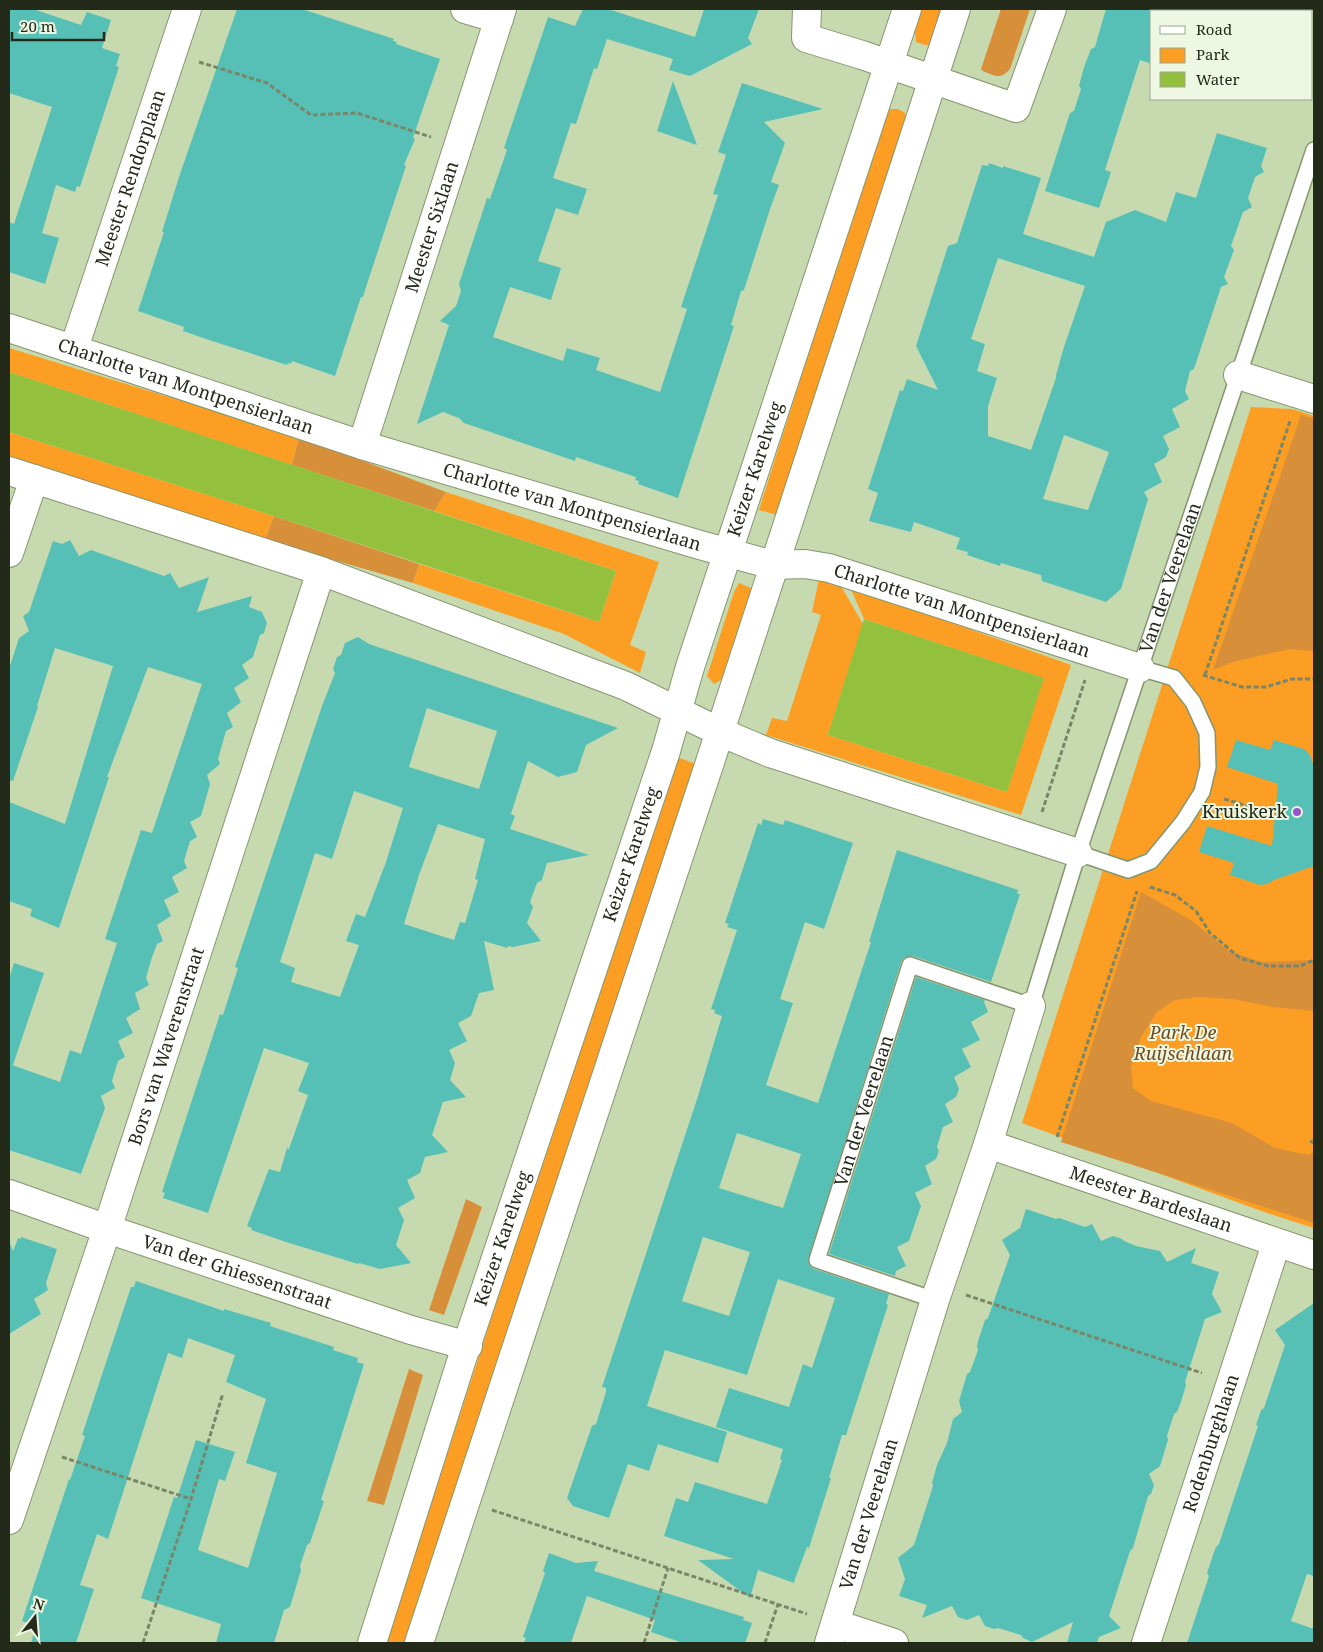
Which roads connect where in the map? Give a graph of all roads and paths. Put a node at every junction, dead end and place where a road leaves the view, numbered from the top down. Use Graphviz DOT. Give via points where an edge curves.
graph roads {
  1 [pos="187,9"];
  2 [pos="465,9"];
  3 [pos="807,9"];
  4 [pos="907,9"];
  5 [pos="956,9"];
  6 [pos="1052,9"];
  7 [pos="501,14"];
  8 [pos="172,54"];
  9 [pos="888,64"];
  10 [pos="932,81"];
  11 [pos="458,146"];
  12 [pos="1314,150"];
  13 [pos="9,328"];
  14 [pos="74,348"];
  15 [pos="1238,375"];
  16 [pos="1306,397"];
  17 [pos="362,445"];
  18 [pos="21,475"];
  19 [pos="9,552"];
  20 [pos="728,552"];
  21 [pos="773,565"];
  22 [pos="321,571"];
  23 [pos="1094,653"];
  24 [pos="1140,668"];
  25 [pos="1205,675"];
  26 [pos="1174,678"];
  27 [pos="1314,679"];
  28 [pos="677,710"];
  29 [pos="720,732"];
  30 [pos="1202,792"];
  31 [pos="1272,813"];
  32 [pos="1034,838"];
  33 [pos="1078,853"];
  34 [pos="1128,870"];
  35 [pos="1139,883"];
  36 [pos="1314,960"];
  37 [pos="1031,1006"];
  38 [pos="988,1144"];
  39 [pos="1048,1165"];
  40 [pos="9,1194"];
  41 [pos="107,1229"];
  42 [pos="1276,1244"];
  43 [pos="1314,1256"];
  44 [pos="937,1293"];
  45 [pos="468,1346"];
  46 [pos="1231,1382"];
  47 [pos="223,1393"];
  48 [pos="32,1447"];
  49 [pos="190,1499"];
  50 [pos="466,1502"];
  51 [pos="9,1520"];
  52 [pos="668,1568"];
  53 [pos="778,1604"];
  54 [pos="833,1634"];
  55 [pos="143,1643"];
  56 [pos="372,1643"];
  57 [pos="419,1643"];
  58 [pos="644,1643"];
  59 [pos="765,1643"];
  60 [pos="894,1643"];
  61 [pos="1146,1643"];
  1 -- 8 [label="street, Meester Rendorplaan"];
  2 -- 7 [label="street"];
  3 -- 9 [label="street" via="806,38"];
  4 -- 9 [label="street, Keizer Karelweg"];
  5 -- 10 [label="street"];
  6 -- 10 [label="street" via="1016,108"];
  7 -- 11 [label="street, Meester Sixlaan"];
  8 -- 11 [label="path" via="267,83 312,115 357,114"];
  8 -- 14 [label="street, Meester Rendorplaan"];
  9 -- 10 [label="street"];
  9 -- 20 [label="street, Keizer Karelweg"];
  10 -- 21 [label="street"];
  11 -- 17 [label="street, Meester Sixlaan"];
  12 -- 15 [label="lane, Van der Veerelaan"];
  13 -- 14 [label="street, Charlotte van Montpensierlaan"];
  14 -- 17 [label="street, Charlotte van Montpensierlaan"];
  15 -- 16 [label="street"];
  15 -- 24 [label="lane, Van der Veerelaan"];
  16 -- 25 [label="path"];
  17 -- 20 [label="street, Charlotte van Montpensierlaan"];
  18 -- 19 [label="street"];
  18 -- 22 [label="street"];
  20 -- 21 [label="street, Charlotte van Montpensierlaan"];
  20 -- 28 [label="street, Keizer Karelweg"];
  21 -- 23 [label="street, Charlotte van Montpensierlaan" via="804,564 829,568"];
  21 -- 29 [label="street"];
  22 -- 28 [label="street" via="626,686"];
  22 -- 41 [label="street, Bors van Waverenstraat"];
  23 -- 24 [label="street, Charlotte van Montpensierlaan"];
  23 -- 32 [label="path"];
  24 -- 26 [label="lane"];
  24 -- 33 [label="lane, Van der Veerelaan"];
  25 -- 26 [label="path"];
  25 -- 27 [label="path" via="1242,687 1266,687 1292,679"];
  26 -- 30 [label="lane" via="1193,702 1207,733 1208,767"];
  28 -- 29 [label="street"];
  28 -- 45 [label="street, Keizer Karelweg"];
  29 -- 32 [label="street" via="770,753"];
  29 -- 50 [label="street"];
  30 -- 31 [label="path"];
  30 -- 34 [label="lane" via="1183,822 1151,861"];
  32 -- 33 [label="street"];
  33 -- 34 [label="lane"];
  33 -- 37 [label="lane, Van der Veerelaan"];
  34 -- 35 [label="path"];
  35 -- 36 [label="path" via="1175,895 1196,911 1210,933 1240,958 1268,966 1300,966"];
  35 -- 39 [label="path"];
  37 -- 38 [label="street, Van der Veerelaan"];
  37 -- 44 [label="lane, Van der Veerelaan" via="910,964 817,1260"];
  38 -- 39 [label="street, Meester Bardeslaan"];
  38 -- 44 [label="street, Van der Veerelaan"];
  39 -- 42 [label="street, Meester Bardeslaan"];
  40 -- 41 [label="street, Van der Ghiessenstraat"];
  41 -- 45 [label="street, Van der Ghiessenstraat"];
  41 -- 48 [label="street, Bors van Waverenstraat"];
  42 -- 43 [label="street, Meester Bardeslaan"];
  42 -- 46 [label="street, Rodenburghlaan"];
  44 -- 46 [label="path"];
  44 -- 54 [label="street, Van der Veerelaan"];
  45 -- 56 [label="street, Keizer Karelweg"];
  46 -- 61 [label="street, Rodenburghlaan"];
  47 -- 49 [label="path"];
  48 -- 49 [label="path"];
  48 -- 51 [label="street, Bors van Waverenstraat"];
  49 -- 55 [label="path"];
  50 -- 52 [label="path"];
  50 -- 57 [label="street"];
  52 -- 53 [label="path"];
  52 -- 58 [label="path"];
  53 -- 54 [label="path"];
  53 -- 59 [label="path"];
  54 -- 60 [label="street"];
}
